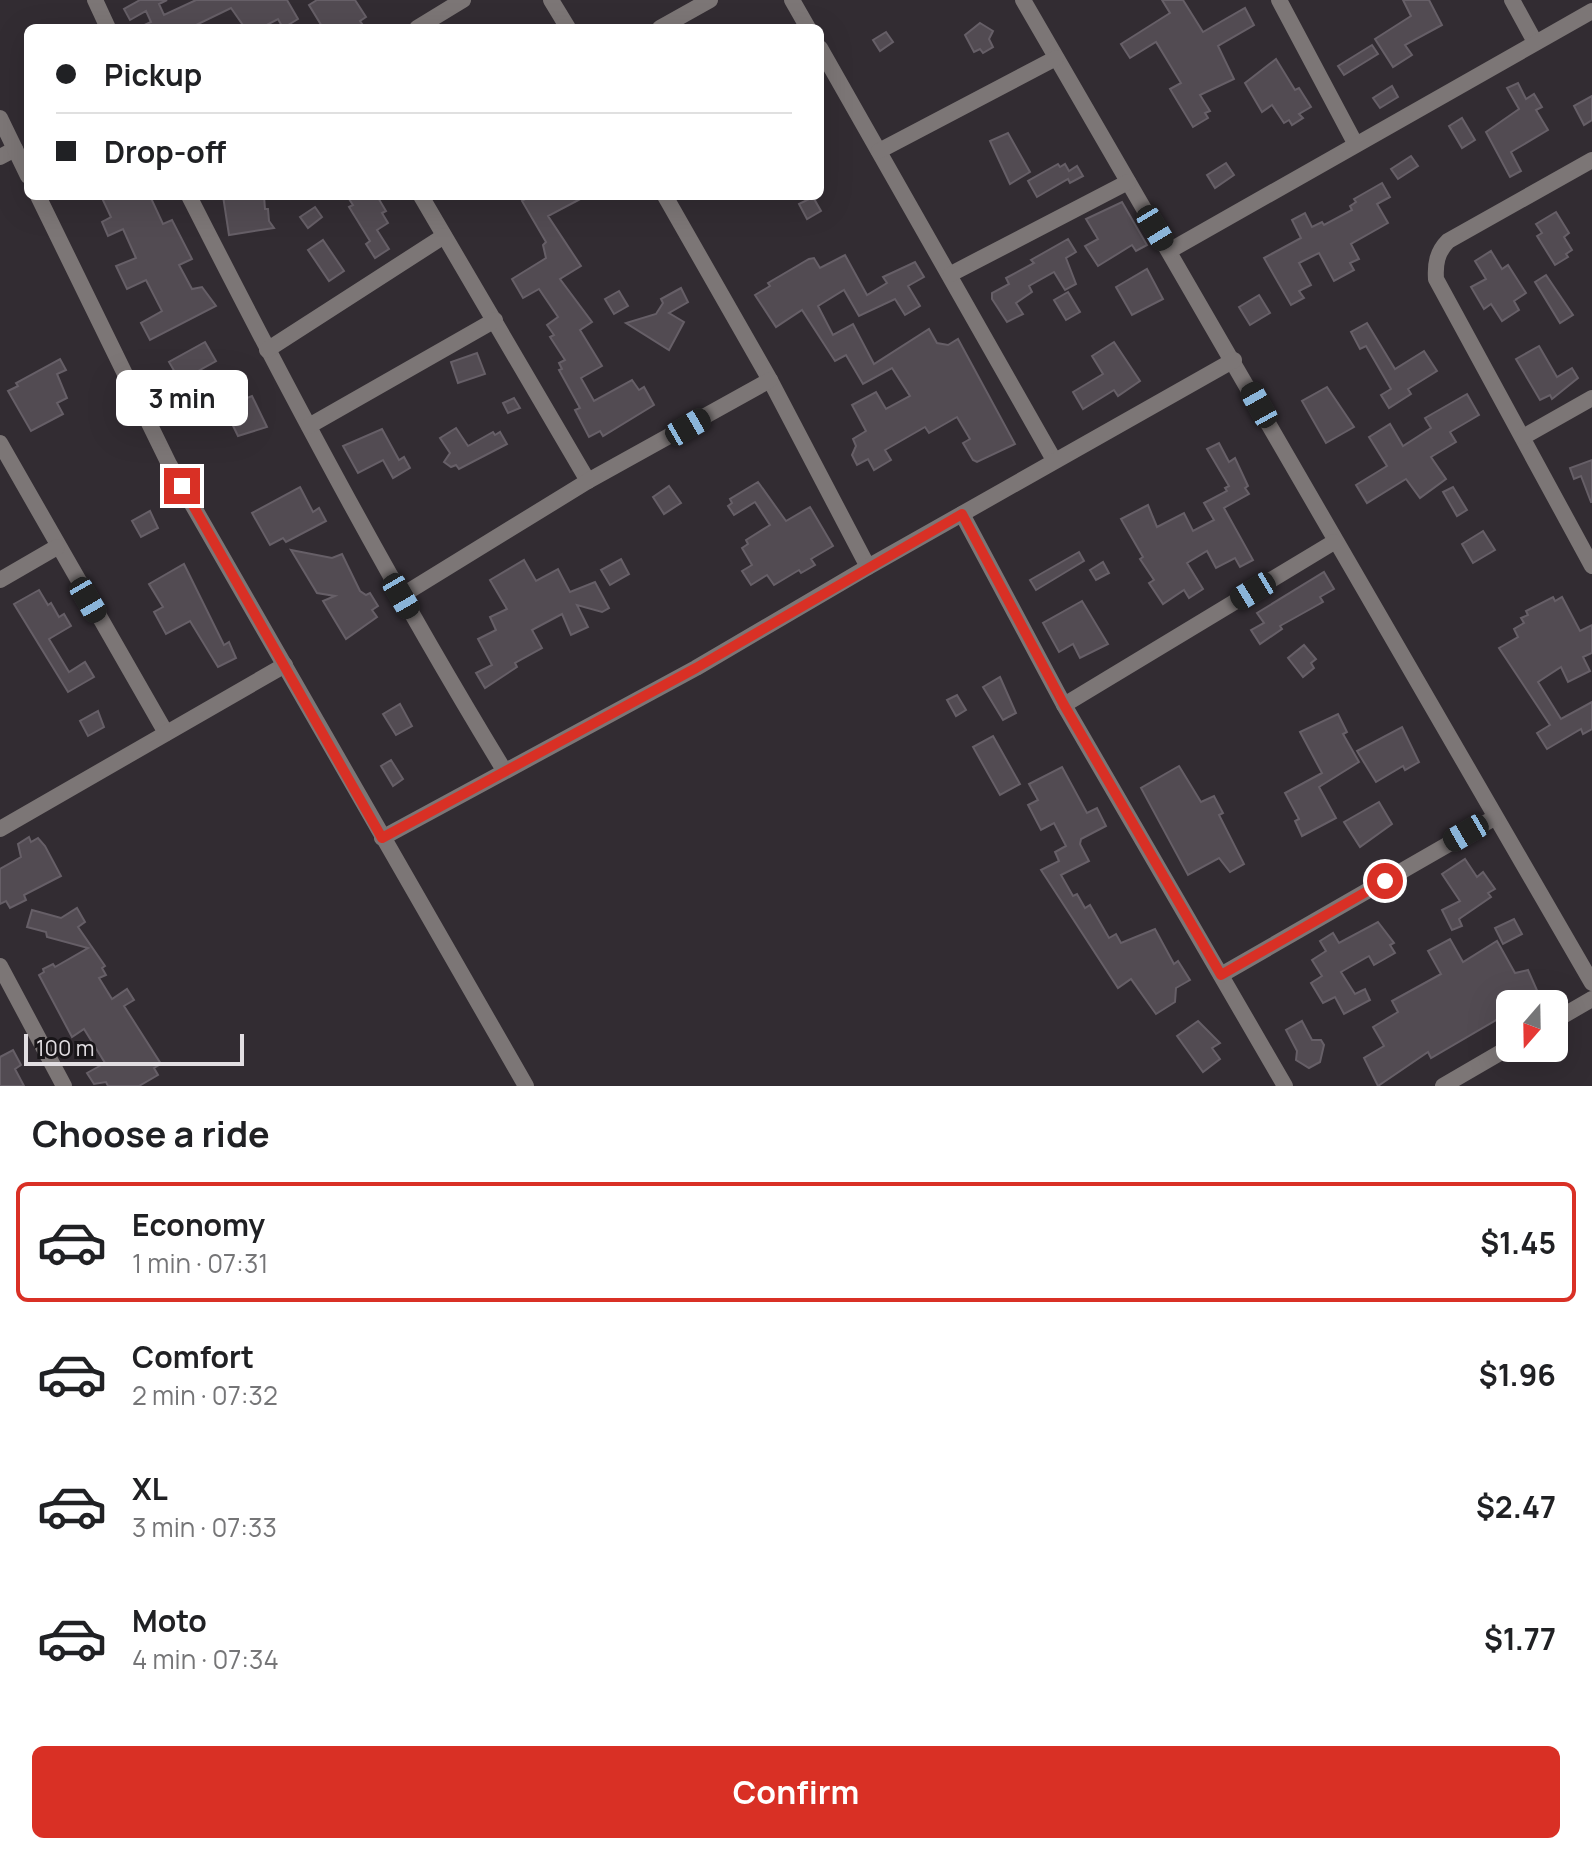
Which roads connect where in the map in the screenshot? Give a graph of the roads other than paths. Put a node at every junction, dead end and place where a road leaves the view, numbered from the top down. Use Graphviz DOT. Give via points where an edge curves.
graph roads {
  1 [pos="95,0"];
  2 [pos="463,0"];
  3 [pos="551,0"];
  4 [pos="710,0"];
  5 [pos="792,0"];
  6 [pos="1023,0"];
  7 [pos="1279,0"];
  8 [pos="1512,0"];
  9 [pos="1592,11"];
  10 [pos="106,24"];
  11 [pos="424,24"];
  12 [pos="566,24"];
  13 [pos="667,24"];
  14 [pos="806,24"];
  15 [pos="1535,42"];
  16 [pos="824,55"];
  17 [pos="1056,58"];
  18 [pos="0,118"];
  19 [pos="1355,143"];
  20 [pos="879,151"];
  21 [pos="8,153"];
  22 [pos="1592,160"];
  23 [pos="24,171"];
  24 [pos="1128,182"];
  25 [pos="40,200"];
  26 [pos="191,200"];
  27 [pos="423,200"];
  28 [pos="667,200"];
  29 [pos="444,236"];
  30 [pos="1169,251"];
  31 [pos="951,274"];
  32 [pos="495,320"];
  33 [pos="267,350"];
  34 [pos="1234,360"];
  35 [pos="770,380"];
  36 [pos="1592,398"];
  37 [pos="309,426"];
  38 [pos="1523,437"];
  39 [pos="0,443"];
  40 [pos="1054,460"];
  41 [pos="588,481"];
  42 [pos="962,514"];
  43 [pos="1334,542"];
  44 [pos="57,547"];
  45 [pos="1592,566"];
  46 [pos="868,567"];
  47 [pos="0,580"];
  48 [pos="401,596"];
  49 [pos="285,665"];
  50 [pos="1064,705"];
  51 [pos="166,733"];
  52 [pos="504,770"];
  53 [pos="1494,818"];
  54 [pos="0,829"];
  55 [pos="382,838"];
  56 [pos="0,966"];
  57 [pos="1221,975"];
  58 [pos="1592,983"];
  59 [pos="1592,999"];
  60 [pos="1568,1013"];
  61 [pos="1496,1055"];
  62 [pos="64,1086"];
  63 [pos="526,1086"];
  64 [pos="1285,1086"];
  65 [pos="1443,1086"];
  1 -- 10 [label="street"];
  2 -- 11 [label="street"];
  3 -- 12 [label="street"];
  4 -- 13 [label="street"];
  5 -- 14 [label="street"];
  6 -- 17 [label="street"];
  7 -- 19 [label="street"];
  8 -- 15 [label="street"];
  9 -- 15 [label="street"];
  15 -- 19 [label="street"];
  16 -- 20 [label="street"];
  17 -- 20 [label="street"];
  17 -- 24 [label="street"];
  18 -- 21 [label="street"];
  19 -- 30 [label="street"];
  20 -- 31 [label="street"];
  21 -- 23 [label="street"];
  22 -- 38 [label="street" via="1448,241 1437,258 1436,279"];
  24 -- 30 [label="street"];
  24 -- 31 [label="street"];
  25 -- 49 [label="street" via="169,464"];
  26 -- 33 [label="street"];
  27 -- 29 [label="street"];
  28 -- 35 [label="street"];
  29 -- 32 [label="street"];
  29 -- 33 [label="street"];
  30 -- 34 [label="street"];
  31 -- 40 [label="street"];
  32 -- 37 [label="street"];
  32 -- 41 [label="street"];
  33 -- 37 [label="street"];
  34 -- 40 [label="street"];
  34 -- 43 [label="street"];
  35 -- 41 [label="street"];
  35 -- 46 [label="street"];
  36 -- 38 [label="street"];
  37 -- 48 [label="street"];
  38 -- 45 [label="street"];
  39 -- 44 [label="street"];
  40 -- 42 [label="street"];
  41 -- 48 [label="street"];
  42 -- 46 [label="street"];
  42 -- 50 [label="street"];
  43 -- 50 [label="street"];
  43 -- 53 [label="street"];
  44 -- 47 [label="street"];
  44 -- 51 [label="street"];
  46 -- 52 [label="street" via="696,668"];
  48 -- 52 [label="street"];
  49 -- 51 [label="street"];
  49 -- 55 [label="street"];
  50 -- 57 [label="street"];
  51 -- 54 [label="street"];
  52 -- 55 [label="street"];
  53 -- 57 [label="street"];
  53 -- 58 [label="street"];
  55 -- 63 [label="street"];
  56 -- 62 [label="street"];
  57 -- 64 [label="street"];
  59 -- 60 [label="street"];
  61 -- 65 [label="street"];
}
